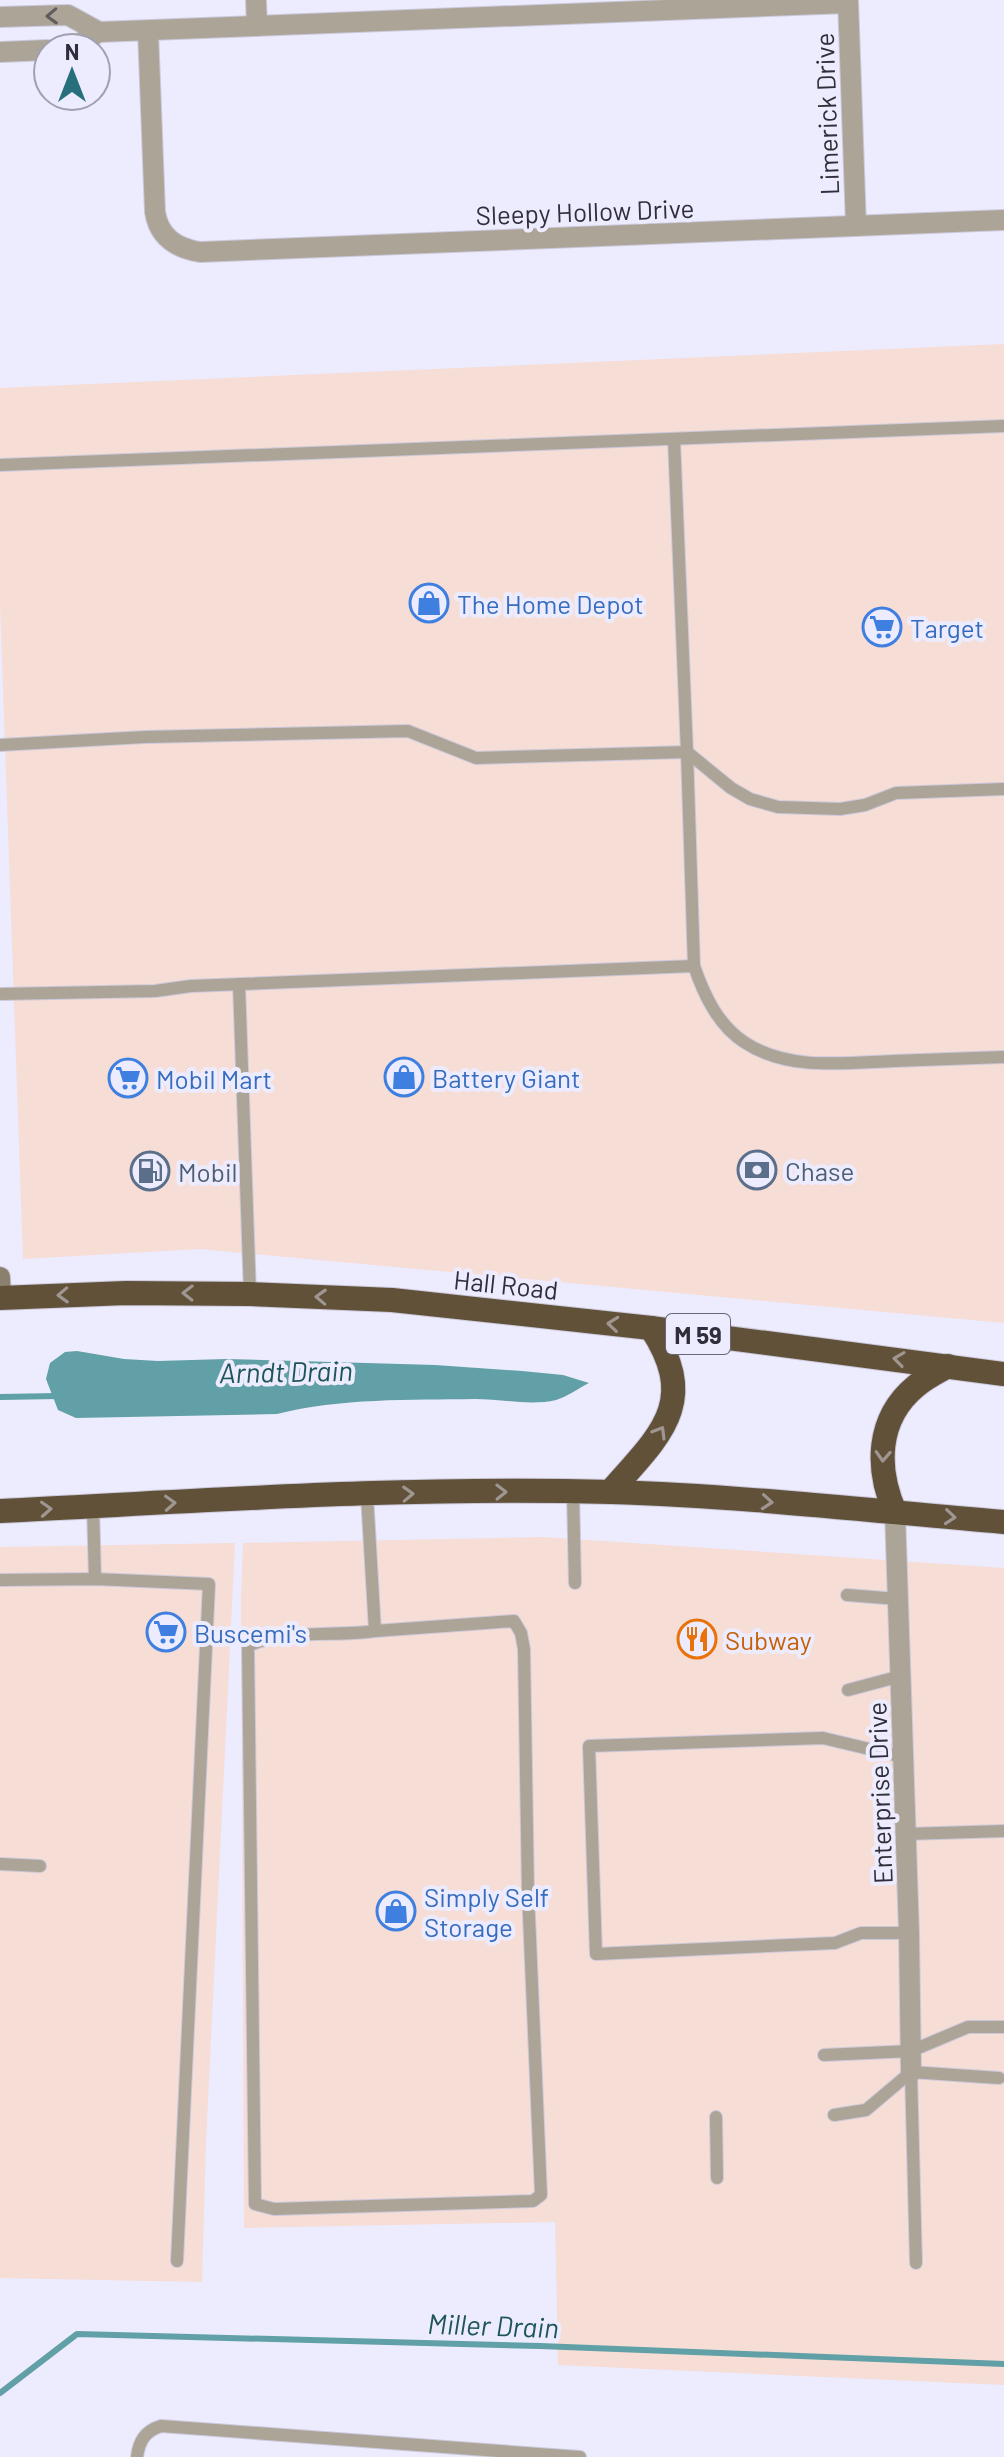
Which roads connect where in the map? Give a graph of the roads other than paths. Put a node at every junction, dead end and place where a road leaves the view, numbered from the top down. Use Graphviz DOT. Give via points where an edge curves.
graph roads {
  1 [pos="256,0"];
  2 [pos="848,1"];
  3 [pos="0,17"];
  4 [pos="257,26"];
  5 [pos="148,31"];
  6 [pos="99,32"];
  7 [pos="32,51"];
  8 [pos="0,52"];
  9 [pos="1004,220"];
  10 [pos="856,226"];
  11 [pos="1004,426"];
  12 [pos="674,439"];
  13 [pos="0,465"];
  14 [pos="0,745"];
  15 [pos="687,752"];
  16 [pos="1004,789"];
  17 [pos="694,966"];
  18 [pos="239,984"];
  19 [pos="0,994"];
  20 [pos="1004,1057"];
  21 [pos="0,1277"];
  22 [pos="250,1294"];
  23 [pos="0,1298"];
  24 [pos="651,1328"];
  25 [pos="948,1366"];
  26 [pos="1004,1374"];
  27 [pos="573,1492"];
  28 [pos="610,1492"];
  29 [pos="367,1495"];
  30 [pos="93,1506"];
  31 [pos="0,1511"];
  32 [pos="895,1512"];
  33 [pos="1004,1522"];
  34 [pos="95,1579"];
  35 [pos="0,1580"];
  36 [pos="575,1583"];
  37 [pos="847,1595"];
  38 [pos="898,1599"];
  39 [pos="375,1631"];
  40 [pos="901,1676"];
  41 [pos="848,1690"];
  42 [pos="903,1757"];
  43 [pos="1004,1831"];
  44 [pos="906,1834"];
  45 [pos="0,1864"];
  46 [pos="40,1866"];
  47 [pos="909,1933"];
  48 [pos="1004,2027"];
  49 [pos="911,2051"];
  50 [pos="824,2055"];
  51 [pos="911,2072"];
  52 [pos="999,2078"];
  53 [pos="834,2115"];
  54 [pos="716,2117"];
  55 [pos="717,2178"];
  56 [pos="177,2261"];
  57 [pos="916,2263"];
  58 [pos="137,2457"];
  59 [pos="580,2457"];
  1 -- 4 [label="street"];
  2 -- 4 [label="street"];
  2 -- 10 [label="street, Limerick Drive"];
  6 -- 3 [label="street, one-way" via="68,15"];
  4 -- 5 [label="street"];
  5 -- 6 [label="street"];
  5 -- 10 [label="street, Sleepy Hollow Drive" via="155,212 157,223 179,247 200,252"];
  7 -- 8 [label="street"];
  9 -- 10 [label="street, Sleepy Hollow Drive"];
  11 -- 12 [label="lane"];
  12 -- 13 [label="lane"];
  12 -- 15 [label="lane"];
  14 -- 15 [label="lane" via="408,731 476,758"];
  15 -- 16 [label="lane" via="739,793 778,807 840,809 896,793"];
  15 -- 17 [label="lane"];
  17 -- 18 [label="lane"];
  17 -- 20 [label="lane" via="729,1029 770,1055 822,1063"];
  18 -- 19 [label="lane"];
  18 -- 22 [label="lane"];
  21 -- 23 [label="street"];
  22 -- 23 [label="highway, Hall Road / M 59, one-way"];
  24 -- 22 [label="highway, Hall Road / M 59, one-way" via="392,1300"];
  25 -- 24 [label="highway, Hall Road / M 59, one-way"];
  28 -- 24 [label="highway, one-way" via="654,1443 671,1405 673,1373"];
  25 -- 26 [label="highway, Hall Road / M 59"];
  25 -- 32 [label="highway, one-way" via="916,1385 893,1413 885,1434 884,1487"];
  27 -- 28 [label="highway"];
  29 -- 27 [label="highway, one-way"];
  27 -- 36 [label="lane"];
  28 -- 32 [label="highway, one-way"];
  30 -- 29 [label="highway, one-way"];
  29 -- 39 [label="lane"];
  31 -- 30 [label="highway, one-way"];
  30 -- 34 [label="lane"];
  32 -- 33 [label="highway, one-way"];
  32 -- 38 [label="street, Enterprise Drive"];
  34 -- 35 [label="lane"];
  34 -- 56 [label="lane" via="209,1584"];
  37 -- 38 [label="lane"];
  38 -- 40 [label="street, Enterprise Drive"];
  39 -- 39 [label="lane" via="265,1638 248,1646 255,2204 274,2209 533,2201 541,2195 521,1633 514,1621"];
  40 -- 41 [label="lane"];
  40 -- 42 [label="street, Enterprise Drive"];
  42 -- 44 [label="street, Enterprise Drive"];
  42 -- 47 [label="lane" via="823,1738 589,1746 596,1954 835,1943 861,1933"];
  43 -- 44 [label="lane"];
  44 -- 47 [label="street, Enterprise Drive"];
  45 -- 46 [label="lane"];
  47 -- 49 [label="street, Enterprise Drive"];
  48 -- 49 [label="lane" via="968,2027"];
  49 -- 50 [label="lane"];
  49 -- 51 [label="street, Enterprise Drive"];
  51 -- 52 [label="lane"];
  51 -- 53 [label="lane" via="866,2110"];
  51 -- 57 [label="lane"];
  54 -- 55 [label="lane"];
  58 -- 59 [label="lane" via="147,2432 170,2426"];
}
